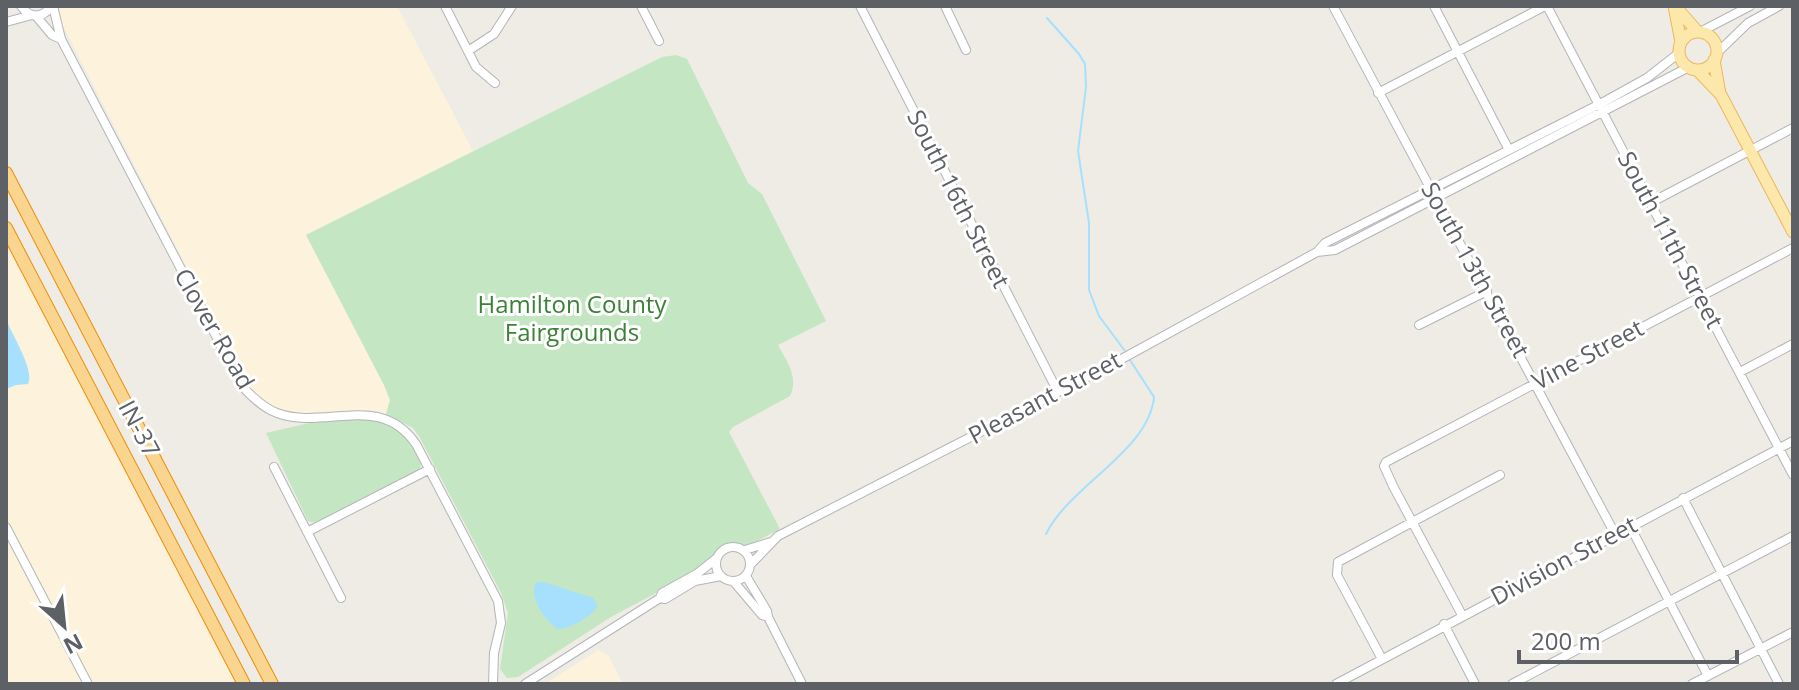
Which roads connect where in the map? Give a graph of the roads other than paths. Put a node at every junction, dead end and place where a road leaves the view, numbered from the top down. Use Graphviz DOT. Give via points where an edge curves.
graph roads {
  1 [pos="21,6"];
  2 [pos="52,6"];
  3 [pos="445,6"];
  4 [pos="512,6"];
  5 [pos="641,6"];
  6 [pos="860,6"];
  7 [pos="945,6"];
  8 [pos="1333,6"];
  9 [pos="1434,6"];
  10 [pos="1546,6"];
  11 [pos="1675,6"];
  12 [pos="1750,6"];
  13 [pos="1779,6"];
  14 [pos="34,16"];
  15 [pos="6,22"];
  16 [pos="1699,31"];
  17 [pos="61,39"];
  18 [pos="659,41"];
  19 [pos="1680,47"];
  20 [pos="966,50"];
  21 [pos="468,51"];
  22 [pos="1458,52"];
  23 [pos="1716,57"];
  24 [pos="1693,68"];
  25 [pos="495,83"];
  26 [pos="1378,93"];
  27 [pos="1721,95"];
  28 [pos="1602,109"];
  29 [pos="1793,128"];
  30 [pos="1509,150"];
  31 [pos="1750,150"];
  32 [pos="6,173"];
  33 [pos="1430,188"];
  34 [pos="1436,199"];
  35 [pos="1650,203"];
  36 [pos="6,228"];
  37 [pos="1793,232"];
  38 [pos="1793,248"];
  39 [pos="1317,252"];
  40 [pos="1487,291"];
  41 [pos="1699,296"];
  42 [pos="1419,325"];
  43 [pos="1793,344"];
  44 [pos="1740,372"];
  45 [pos="1536,382"];
  46 [pos="1058,392"];
  47 [pos="1793,441"];
  48 [pos="1779,448"];
  49 [pos="274,467"];
  50 [pos="430,469"];
  51 [pos="1500,475"];
  52 [pos="1793,475"];
  53 [pos="1683,498"];
  54 [pos="1413,521"];
  55 [pos="1630,526"];
  56 [pos="6,527"];
  57 [pos="307,532"];
  58 [pos="1615,534"];
  59 [pos="1793,536"];
  60 [pos="771,542"];
  61 [pos="745,550"];
  62 [pos="717,558"];
  63 [pos="751,564"];
  64 [pos="1722,573"];
  65 [pos="721,576"];
  66 [pos="746,576"];
  67 [pos="734,582"];
  68 [pos="341,598"];
  69 [pos="660,598"];
  70 [pos="1669,601"];
  71 [pos="1462,615"];
  72 [pos="768,617"];
  73 [pos="1444,624"];
  74 [pos="1793,632"];
  75 [pos="1761,648"];
  76 [pos="1382,659"];
  77 [pos="1708,676"];
  78 [pos="88,684"];
  79 [pos="244,684"];
  80 [pos="272,684"];
  81 [pos="493,684"];
  82 [pos="525,684"];
  83 [pos="802,684"];
  84 [pos="1336,684"];
  85 [pos="1475,684"];
  86 [pos="1512,684"];
  87 [pos="1692,684"];
  88 [pos="1779,684"];
  1 -- 14 [label="street, Clover Road"];
  2 -- 14 [label="street"];
  2 -- 17 [label="street, Clover Road"];
  3 -- 21 [label="street"];
  4 -- 21 [label="street" via="494,34"];
  5 -- 18 [label="street"];
  6 -- 46 [label="street, South 16th Street"];
  7 -- 20 [label="street"];
  8 -- 26 [label="street, South 13th Street"];
  9 -- 22 [label="street"];
  10 -- 22 [label="street"];
  10 -- 28 [label="street, South 11th Street"];
  11 -- 16 [label="main road"];
  11 -- 19 [label="main road"];
  12 -- 16 [label="street"];
  13 -- 23 [label="street" via="1748,23"];
  14 -- 15 [label="street"];
  14 -- 17 [label="street, Clover Road"];
  16 -- 19 [label="main road" via="1689,34"];
  16 -- 23 [label="main road" via="1715,42"];
  17 -- 50 [label="street, Clover Road" via="242,386 276,413 387,418 411,437"];
  19 -- 24 [label="main road"];
  19 -- 28 [label="street, Pleasant Street"];
  21 -- 25 [label="street" via="476,67"];
  22 -- 26 [label="street"];
  22 -- 30 [label="street"];
  23 -- 24 [label="main road" via="1709,66"];
  23 -- 27 [label="main road"];
  24 -- 27 [label="main road"];
  24 -- 28 [label="street, Pleasant Street"];
  26 -- 33 [label="street, South 13th Street"];
  27 -- 31 [label="main road"];
  28 -- 30 [label="street, Pleasant Street"];
  28 -- 34 [label="street, Pleasant Street"];
  28 -- 35 [label="street, South 11th Street"];
  29 -- 31 [label="street"];
  30 -- 33 [label="street, Pleasant Street"];
  31 -- 35 [label="street"];
  31 -- 37 [label="main road"];
  32 -- 80 [label="highway, IN-37"];
  33 -- 34 [label="street, South 13th Street"];
  33 -- 39 [label="street, Pleasant Street"];
  34 -- 39 [label="street, Pleasant Street" via="1329,253"];
  34 -- 40 [label="street, South 13th Street"];
  35 -- 41 [label="street, South 11th Street"];
  36 -- 79 [label="highway, IN-37"];
  38 -- 41 [label="street, Vine Street"];
  39 -- 46 [label="street, Pleasant Street"];
  40 -- 42 [label="street"];
  40 -- 45 [label="street, South 13th Street"];
  41 -- 44 [label="street, South 11th Street"];
  41 -- 45 [label="street, Vine Street"];
  43 -- 44 [label="street"];
  44 -- 48 [label="street, South 11th Street"];
  45 -- 54 [label="street, Vine Street" via="1389,458 1384,465"];
  45 -- 58 [label="street, South 13th Street"];
  46 -- 60 [label="street, Pleasant Street"];
  47 -- 48 [label="street, Division Street"];
  48 -- 52 [label="street, South 11th Street"];
  48 -- 53 [label="street, Division Street"];
  49 -- 57 [label="street"];
  50 -- 57 [label="street"];
  50 -- 81 [label="street, Clover Road" via="498,601 501,623"];
  51 -- 54 [label="street"];
  53 -- 55 [label="street, Division Street"];
  53 -- 64 [label="street"];
  54 -- 71 [label="street"];
  54 -- 76 [label="street" via="1337,565 1337,575"];
  55 -- 58 [label="street, Division Street"];
  55 -- 70 [label="street"];
  56 -- 78 [label="street"];
  57 -- 68 [label="street"];
  58 -- 71 [label="street, Division Street"];
  59 -- 64 [label="street"];
  60 -- 61 [label="street, Pleasant Street"];
  60 -- 63 [label="street, Pleasant Street"];
  61 -- 62 [label="street" via="729,547"];
  61 -- 63 [label="street"];
  62 -- 65 [label="street"];
  62 -- 69 [label="street"];
  63 -- 66 [label="street"];
  64 -- 70 [label="street"];
  64 -- 75 [label="street"];
  65 -- 67 [label="street"];
  65 -- 69 [label="street"];
  66 -- 67 [label="street"];
  66 -- 72 [label="street"];
  67 -- 72 [label="street"];
  69 -- 82 [label="street"];
  70 -- 77 [label="street"];
  70 -- 86 [label="street"];
  71 -- 73 [label="street, Division Street"];
  72 -- 83 [label="street"];
  73 -- 76 [label="street, Division Street"];
  73 -- 85 [label="street"];
  74 -- 75 [label="street"];
  75 -- 77 [label="street"];
  75 -- 88 [label="street"];
  76 -- 84 [label="street, Division Street"];
  77 -- 87 [label="street"];
}
